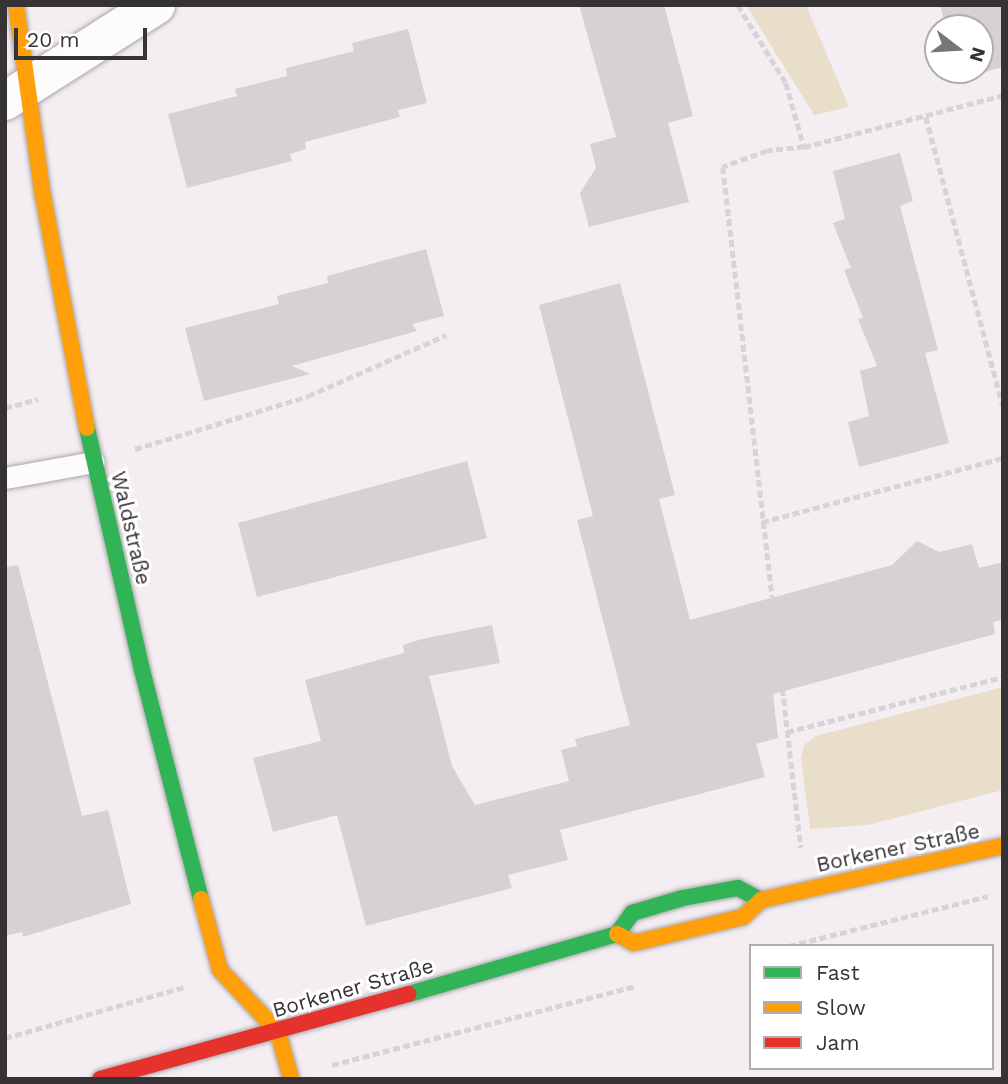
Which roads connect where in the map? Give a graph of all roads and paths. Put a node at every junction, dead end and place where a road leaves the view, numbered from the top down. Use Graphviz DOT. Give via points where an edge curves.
graph roads {
  1 [pos="16,5"];
  2 [pos="156,5"];
  3 [pos="738,5"];
  4 [pos="1003,94"];
  5 [pos="16,95"];
  6 [pos="926,117"];
  7 [pos="804,147"];
  8 [pos="446,335"];
  9 [pos="1003,406"];
  10 [pos="1003,458"];
  11 [pos="94,462"];
  12 [pos="5,478"];
  13 [pos="762,522"];
  14 [pos="1003,677"];
  15 [pos="787,732"];
  16 [pos="1003,846"];
  17 [pos="806,889"];
  18 [pos="1003,893"];
  19 [pos="761,900"];
  20 [pos="617,934"];
  21 [pos="797,944"];
  22 [pos="220,970"];
  23 [pos="642,984"];
  24 [pos="278,1032"];
  25 [pos="5,1038"];
  26 [pos="320,1070"];
  27 [pos="100,1079"];
  28 [pos="291,1079"];
  1 -- 5 [label="street, Waldstraße"];
  2 -- 5 [label="street"];
  3 -- 7 [label="path" via="786,83"];
  4 -- 6 [label="path"];
  5 -- 11 [label="street, Waldstraße"];
  6 -- 7 [label="path"];
  6 -- 9 [label="path"];
  7 -- 13 [label="path" via="767,150 723,167"];
  8 -- 11 [label="path" via="307,396"];
  10 -- 13 [label="path"];
  11 -- 12 [label="lane"];
  11 -- 22 [label="street, Waldstraße"];
  13 -- 15 [label="path"];
  14 -- 15 [label="path"];
  15 -- 17 [label="path"];
  16 -- 17 [label="street, Borkener Straße" via="917,869"];
  17 -- 19 [label="street, Borkener Straße"];
  18 -- 21 [label="path"];
  19 -- 20 [label="street, Borkener Straße" via="743,917 648,940 634,943"];
  19 -- 20 [label="street, Borkener Straße" via="738,888 683,898 632,913"];
  20 -- 24 [label="street, Borkener Straße"];
  22 -- 24 [label="street, Waldstraße"];
  22 -- 25 [label="path" via="169,995"];
  23 -- 26 [label="path"];
  24 -- 27 [label="street, Borkener Straße"];
  24 -- 28 [label="street"];
}
